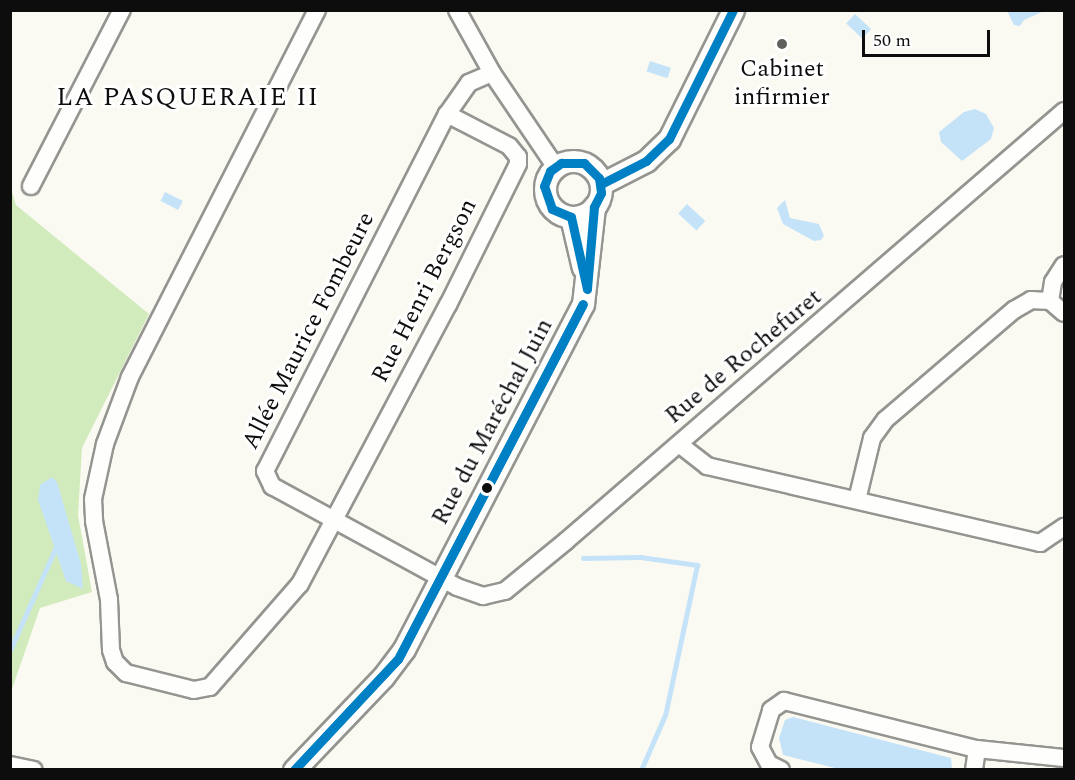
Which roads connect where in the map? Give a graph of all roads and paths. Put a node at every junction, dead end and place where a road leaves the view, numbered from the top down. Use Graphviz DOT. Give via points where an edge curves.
graph roads {
  1 [pos="122,10"];
  2 [pos="317,10"];
  3 [pos="457,10"];
  4 [pos="733,10"];
  5 [pos="492,74"];
  6 [pos="1065,111"];
  7 [pos="447,114"];
  8 [pos="555,166"];
  9 [pos="601,184"];
  10 [pos="31,186"];
  11 [pos="594,207"];
  12 [pos="571,217"];
  13 [pos="1065,265"];
  14 [pos="587,289"];
  15 [pos="1050,301"];
  16 [pos="1065,313"];
  17 [pos="679,444"];
  18 [pos="857,500"];
  19 [pos="334,521"];
  20 [pos="1065,527"];
  21 [pos="442,577"];
  22 [pos="977,749"];
  23 [pos="1065,758"];
  24 [pos="10,765"];
  25 [pos="33,770"];
  26 [pos="294,770"];
  27 [pos="781,770"];
  28 [pos="974,770"];
  1 -- 10 [label="street"];
  2 -- 19 [label="street" via="115,413 93,499 109,600 111,650 121,669 194,690 210,687 292,596"];
  3 -- 5 [label="street"];
  4 -- 9 [label="street" via="669,139 646,161"];
  5 -- 7 [label="street, Allée Maurice Fombeure" via="469,83"];
  5 -- 8 [label="street"];
  6 -- 17 [label="street, Rue de Rochefuret"];
  7 -- 19 [label="street, Allée Maurice Fombeure" via="267,464 265,476 272,486"];
  7 -- 19 [label="street, Rue Henri Bergson" via="509,146 518,157 518,164"];
  8 -- 9 [label="street" via="573,160 584,163 596,172"];
  8 -- 12 [label="street" via="546,178 545,197 552,209"];
  9 -- 11 [label="street"];
  11 -- 12 [label="street"];
  11 -- 14 [label="street, Rue du Maréchal Juin"];
  12 -- 14 [label="street"];
  13 -- 15 [label="street" via="1053,282"];
  14 -- 21 [label="street, Rue du Maréchal Juin" via="583,304"];
  15 -- 16 [label="street"];
  15 -- 18 [label="street" via="1031,300 1014,310 885,420 872,438"];
  17 -- 18 [label="street" via="707,466"];
  17 -- 21 [label="street, Rue de Rochefuret" via="505,591 476,595"];
  18 -- 20 [label="street" via="1040,543"];
  19 -- 21 [label="street, Allée Maurice Fombeure"];
  21 -- 26 [label="street, Rue du Maréchal Juin" via="398,659"];
  22 -- 23 [label="street"];
  22 -- 27 [label="street" via="784,701 771,710 760,747 769,764"];
  22 -- 28 [label="street"];
  24 -- 25 [label="street"];
}
